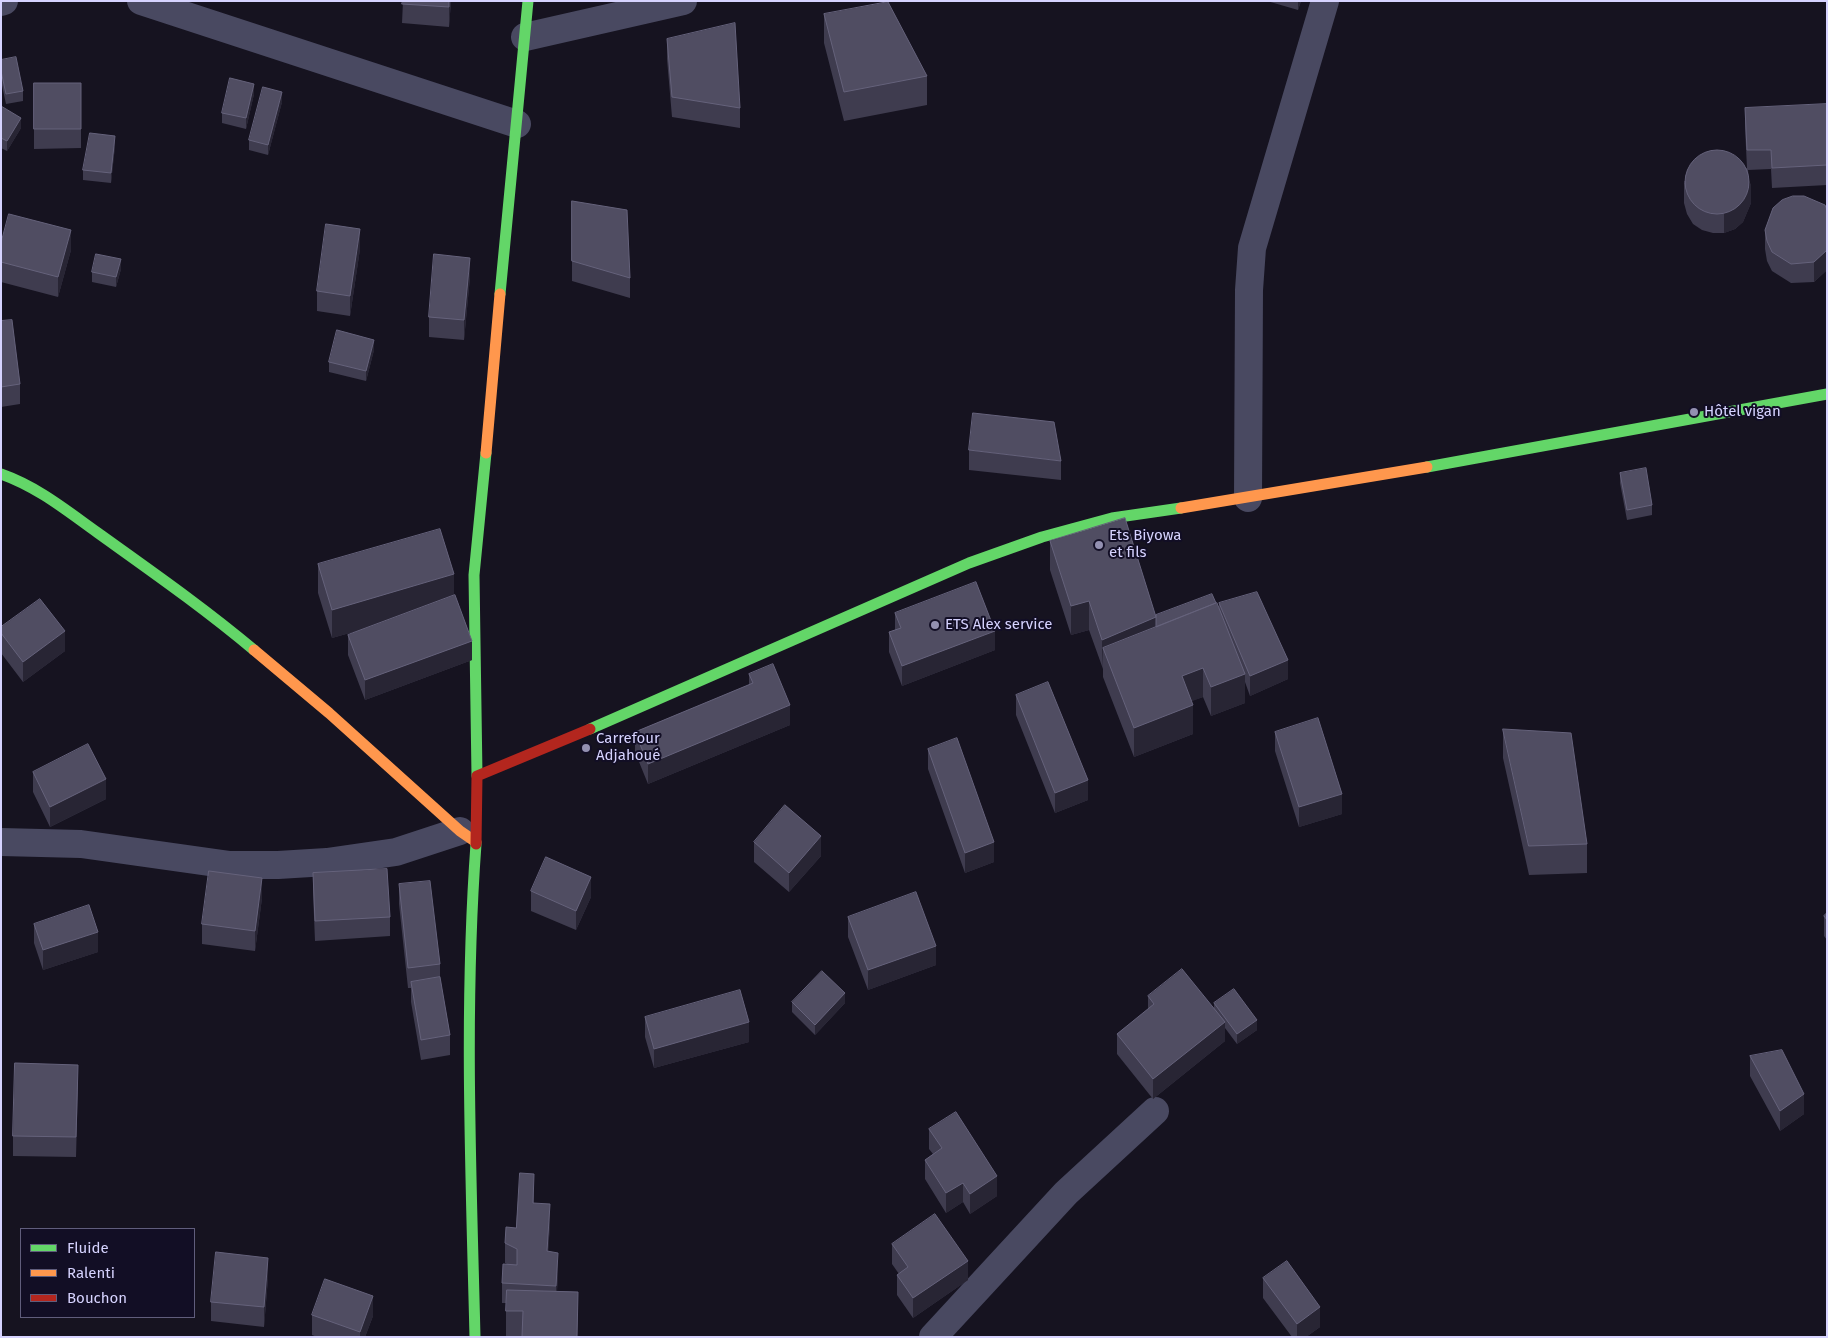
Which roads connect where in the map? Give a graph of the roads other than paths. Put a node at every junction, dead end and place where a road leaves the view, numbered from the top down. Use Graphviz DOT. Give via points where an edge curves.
graph roads {
  1 [pos="141,1"];
  2 [pos="528,1"];
  3 [pos="683,1"];
  4 [pos="1325,1"];
  5 [pos="525,38"];
  6 [pos="517,124"];
  7 [pos="1827,394"];
  8 [pos="1,474"];
  9 [pos="1248,498"];
  10 [pos="476,776"];
  11 [pos="468,836"];
  12 [pos="1,842"];
  13 [pos="1155,1111"];
  14 [pos="475,1337"];
  15 [pos="933,1337"];
  1 -- 6 [label="street"];
  2 -- 5 [label="street"];
  3 -- 5 [label="street"];
  4 -- 9 [label="street" via="1252,248"];
  5 -- 6 [label="street"];
  6 -- 10 [label="street" via="474,575"];
  7 -- 9 [label="street"];
  8 -- 11 [label="street" via="33,488 122,549 235,634 367,745"];
  9 -- 10 [label="street" via="1112,518 1042,537 969,563 687,688"];
  10 -- 11 [label="street"];
  11 -- 12 [label="street" via="396,852 278,865 230,865 81,844"];
  11 -- 14 [label="street"];
  13 -- 15 [label="street" via="1066,1193"];
}
